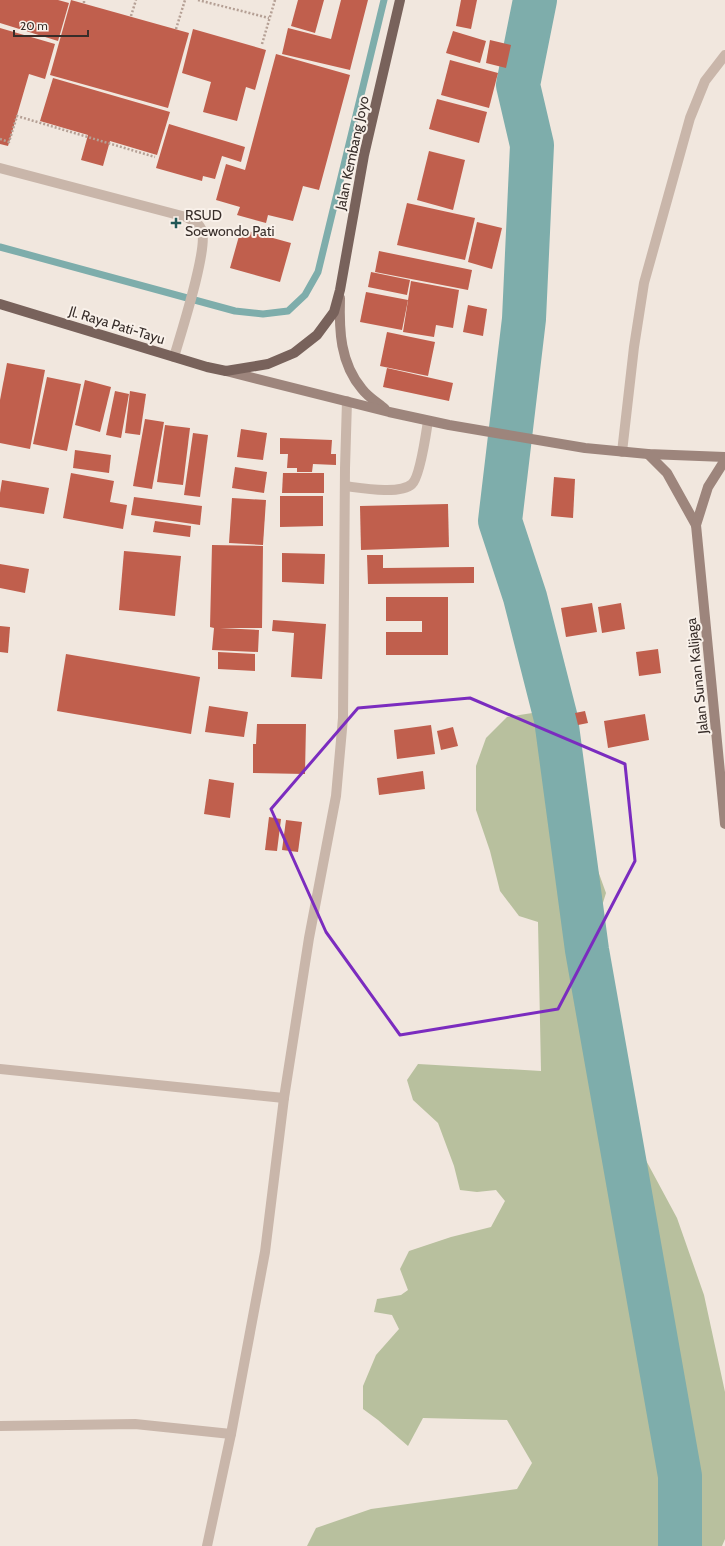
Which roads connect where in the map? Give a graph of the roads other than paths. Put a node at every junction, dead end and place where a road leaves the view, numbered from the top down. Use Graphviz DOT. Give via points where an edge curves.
graph roads {
  1 [pos="400,0"];
  2 [pos="725,55"];
  3 [pos="0,168"];
  4 [pos="340,290"];
  5 [pos="0,304"];
  6 [pos="174,357"];
  7 [pos="226,371"];
  8 [pos="347,402"];
  9 [pos="389,412"];
  10 [pos="428,421"];
  11 [pos="622,452"];
  12 [pos="648,454"];
  13 [pos="725,459"];
  14 [pos="345,486"];
  15 [pos="696,525"];
  16 [pos="725,824"];
  17 [pos="0,1069"];
  18 [pos="284,1098"];
  19 [pos="0,1426"];
  20 [pos="231,1434"];
  21 [pos="207,1546"];
  1 -- 4 [label="main road, Jalan Kembang Joyo" via="364,155"];
  2 -- 11 [label="street" via="705,81 690,118 644,283"];
  3 -- 6 [label="street" via="186,217 198,224 203,235 203,244"];
  4 -- 7 [label="main road, Jalan Kembang Joyo" via="334,312 318,336 294,353 268,364"];
  4 -- 9 [label="main road" via="341,344 353,378"];
  5 -- 6 [label="main road, Jl. Raya Pati-Tayu"];
  6 -- 7 [label="main road, Jl. Raya Pati-Tayu"];
  7 -- 8 [label="main road"];
  8 -- 9 [label="main road"];
  8 -- 14 [label="street"];
  9 -- 10 [label="main road"];
  10 -- 11 [label="main road"];
  10 -- 14 [label="street" via="418,473 413,484 394,490"];
  11 -- 12 [label="main road"];
  12 -- 13 [label="main road"];
  12 -- 15 [label="main road, Jalan Sunan Kalijaga" via="667,473"];
  13 -- 15 [label="main road, Jalan Sunan Kalijaga" via="708,487"];
  14 -- 18 [label="street" via="343,718 336,796 309,938"];
  15 -- 16 [label="main road, Jalan Sunan Kalijaga"];
  17 -- 18 [label="street"];
  18 -- 20 [label="street" via="265,1252"];
  19 -- 20 [label="street" via="135,1424"];
  20 -- 21 [label="street"];
}
